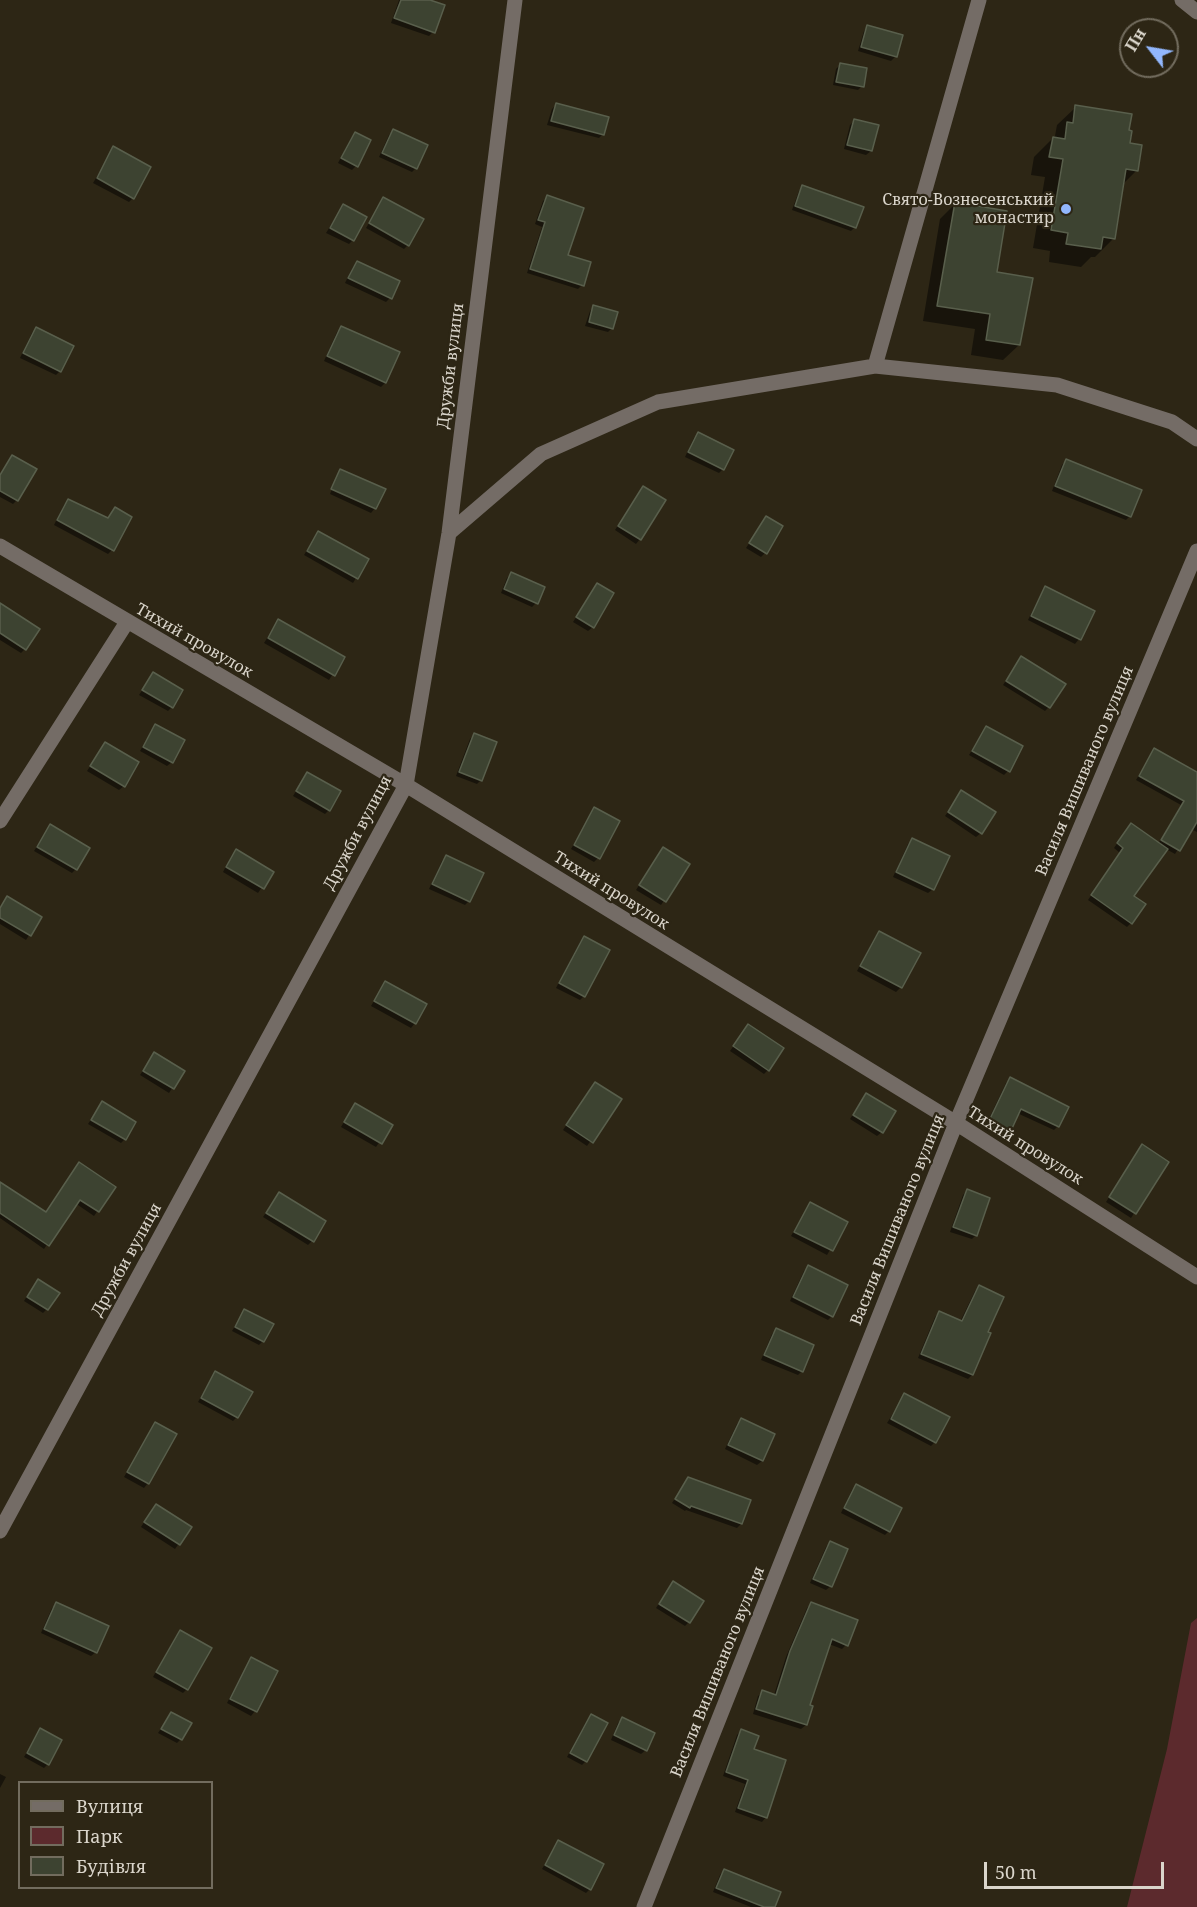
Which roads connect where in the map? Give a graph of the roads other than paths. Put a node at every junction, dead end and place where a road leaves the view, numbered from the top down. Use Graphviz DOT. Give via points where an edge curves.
graph roads {
  1 [pos="515,0"];
  2 [pos="979,0"];
  3 [pos="1182,0"];
  4 [pos="1197,12"];
  5 [pos="875,366"];
  6 [pos="1197,439"];
  7 [pos="449,533"];
  8 [pos="0,546"];
  9 [pos="1197,551"];
  10 [pos="127,622"];
  11 [pos="406,785"];
  12 [pos="0,821"];
  13 [pos="956,1123"];
  14 [pos="1197,1277"];
  15 [pos="0,1531"];
  16 [pos="644,1907"];
  1 -- 7 [label="street, Дружби вулиця"];
  2 -- 5 [label="street"];
  3 -- 4 [label="street"];
  5 -- 6 [label="street" via="1058,385 1172,422"];
  5 -- 7 [label="street" via="658,402 542,454"];
  7 -- 11 [label="street, Дружби вулиця"];
  8 -- 10 [label="street, Тихий провулок"];
  9 -- 13 [label="street, Василя Вишиваного вулиця"];
  10 -- 11 [label="street, Тихий провулок"];
  10 -- 12 [label="street"];
  11 -- 13 [label="street, Тихий провулок"];
  11 -- 15 [label="street, Дружби вулиця"];
  13 -- 14 [label="street, Тихий провулок"];
  13 -- 16 [label="street, Василя Вишиваного вулиця"];
}
